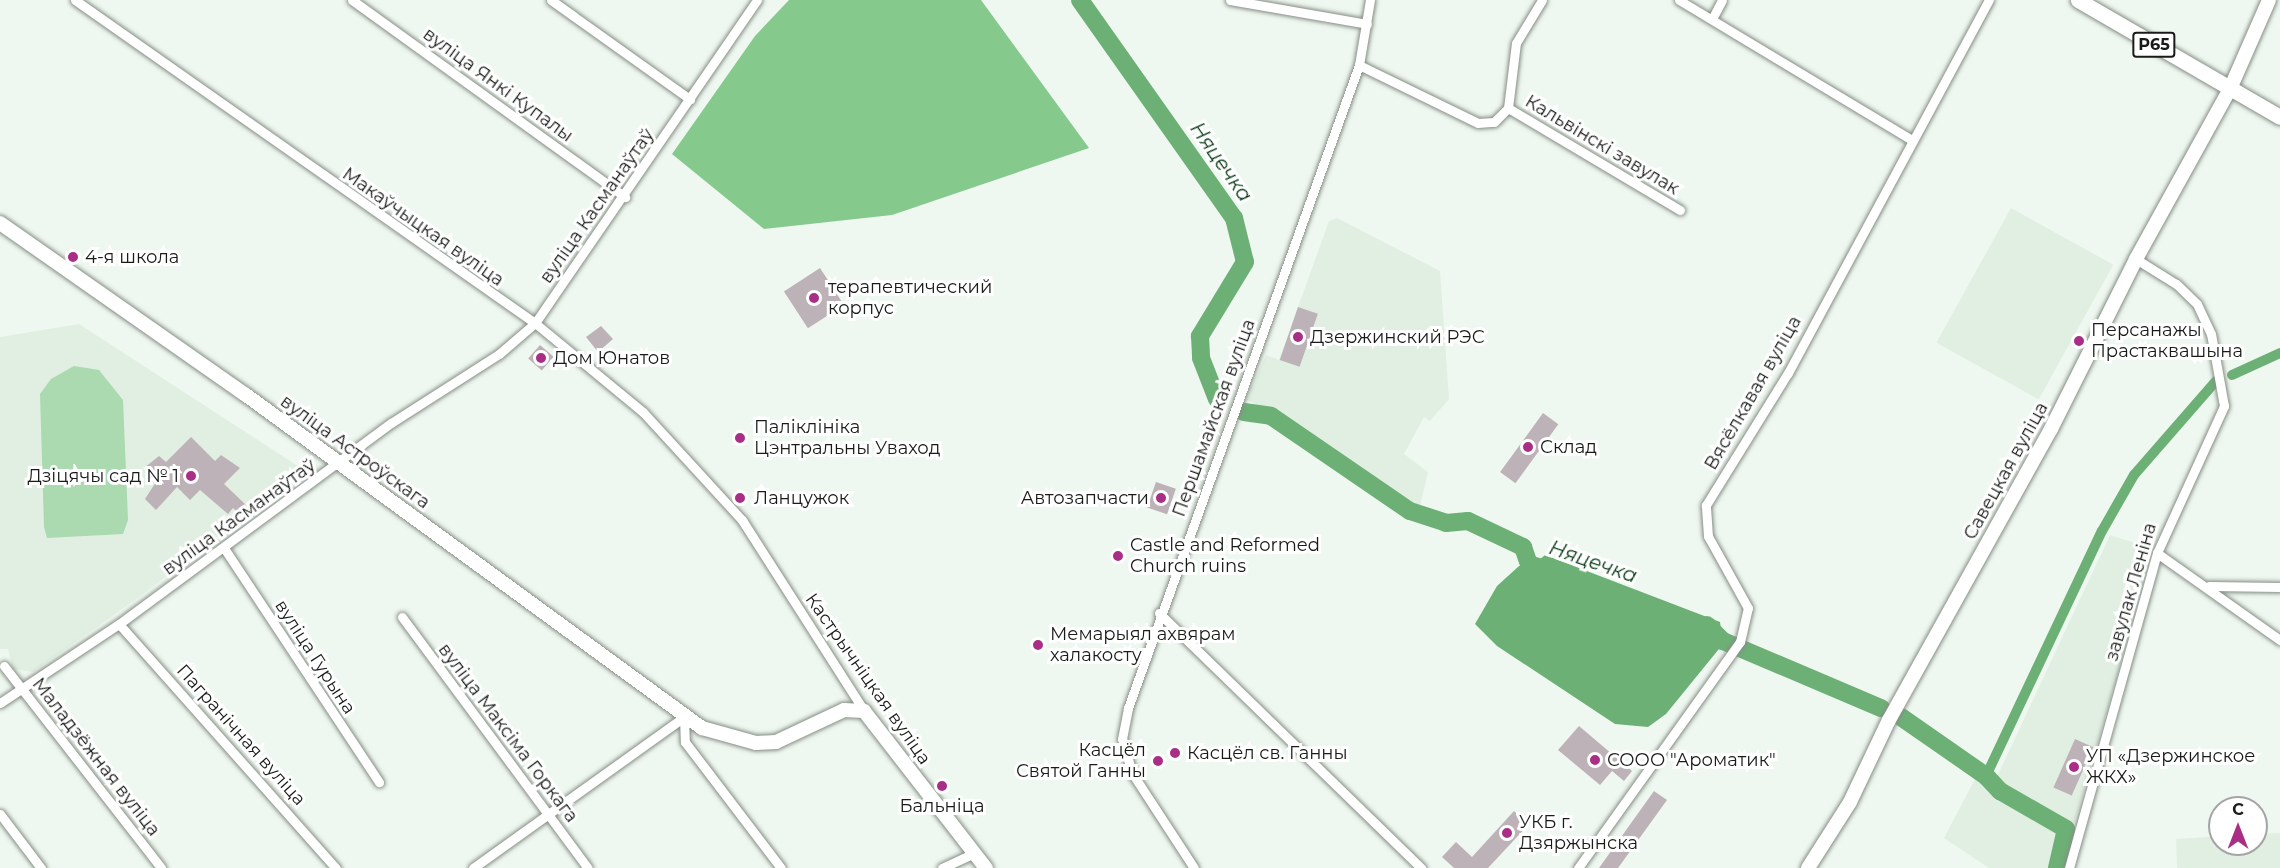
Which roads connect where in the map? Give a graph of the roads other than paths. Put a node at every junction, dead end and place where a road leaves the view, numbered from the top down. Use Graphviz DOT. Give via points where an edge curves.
graph roads {
  1 [pos="75,0"];
  2 [pos="352,0"];
  3 [pos="551,0"];
  4 [pos="757,0"];
  5 [pos="1230,0"];
  6 [pos="1370,0"];
  7 [pos="1542,0"];
  8 [pos="1679,0"];
  9 [pos="1722,0"];
  10 [pos="1989,0"];
  11 [pos="2078,0"];
  12 [pos="2269,0"];
  13 [pos="1712,19"];
  14 [pos="1367,24"];
  15 [pos="1359,65"];
  16 [pos="2230,89"];
  17 [pos="690,99"];
  18 [pos="1508,108"];
  19 [pos="2280,117"];
  20 [pos="1910,139"];
  21 [pos="625,197"];
  22 [pos="1680,210"];
  23 [pos="0,223"];
  24 [pos="2136,259"];
  25 [pos="535,323"];
  26 [pos="340,464"];
  27 [pos="730,506"];
  28 [pos="224,548"];
  29 [pos="2157,553"];
  30 [pos="2209,586"];
  31 [pos="2280,587"];
  32 [pos="1159,614"];
  33 [pos="402,617"];
  34 [pos="119,624"];
  35 [pos="2280,640"];
  36 [pos="4,666"];
  37 [pos="21,687"];
  38 [pos="0,703"];
  39 [pos="864,711"];
  40 [pos="684,717"];
  41 [pos="379,782"];
  42 [pos="0,814"];
  43 [pos="549,814"];
  44 [pos="974,853"];
  45 [pos="41,868"];
  46 [pos="161,868"];
  47 [pos="336,868"];
  48 [pos="473,868"];
  49 [pos="588,868"];
  50 [pos="781,868"];
  51 [pos="942,868"];
  52 [pos="986,868"];
  53 [pos="1194,868"];
  54 [pos="1422,868"];
  55 [pos="1578,868"];
  56 [pos="1808,868"];
  57 [pos="2069,868"];
  1 -- 25 [label="street, Макаўчыцкая вуліца"];
  2 -- 21 [label="street, вуліца Янкі Купалы"];
  3 -- 17 [label="street"];
  4 -- 17 [label="street, вуліца Касманаўтаў"];
  5 -- 14 [label="street"];
  6 -- 14 [label="street, Першамайская вуліца"];
  7 -- 18 [label="street" via="1516,43"];
  8 -- 13 [label="street"];
  9 -- 13 [label="street"];
  10 -- 20 [label="street, Вясёлкавая вуліца"];
  11 -- 16 [label="main road, Р65"];
  12 -- 16 [label="street, Савецкая вуліца"];
  13 -- 20 [label="street"];
  14 -- 15 [label="street, Першамайская вуліца"];
  15 -- 18 [label="street" via="1478,123 1489,125"];
  15 -- 32 [label="street, Першамайская вуліца"];
  16 -- 19 [label="main road, Р65"];
  16 -- 24 [label="street, Савецкая вуліца"];
  17 -- 21 [label="street, вуліца Касманаўтаў"];
  18 -- 22 [label="street, Кальвінскі завулак"];
  20 -- 55 [label="street, Вясёлкавая вуліца" via="1788,373 1706,505 1708,536 1748,608 1747,623 1722,671"];
  21 -- 25 [label="street, вуліца Касманаўтаў"];
  23 -- 26 [label="street, вуліца Астроўскага"];
  24 -- 29 [label="street, завулак Леніна" via="2176,284 2197,304 2211,334 2225,394 2219,420 2167,523"];
  24 -- 56 [label="street, Савецкая вуліца" via="2052,429 1889,720 1850,802"];
  25 -- 26 [label="street, вуліца Касманаўтаў" via="499,354 427,398"];
  25 -- 27 [label="street, Макаўчыцкая вуліца" via="643,412"];
  26 -- 28 [label="street, вуліца Касманаўтаў"];
  26 -- 40 [label="street, вуліца Астроўскага"];
  27 -- 39 [label="street, Кастрычніцкая вуліца"];
  28 -- 34 [label="street, вуліца Касманаўтаў"];
  28 -- 41 [label="street, вуліца Гурына"];
  29 -- 30 [label="street"];
  29 -- 57 [label="street, завулак Леніна"];
  30 -- 31 [label="street"];
  30 -- 35 [label="street"];
  32 -- 53 [label="street, Першамайская вуліца" via="1122,739 1132,773"];
  32 -- 54 [label="street"];
  33 -- 43 [label="street, вуліца Максіма Горкага"];
  34 -- 37 [label="street, вуліца Касманаўтаў"];
  34 -- 47 [label="street, Пагранічная вуліца"];
  36 -- 37 [label="street, Маладзёжная вуліца"];
  37 -- 38 [label="street, вуліца Касманаўтаў"];
  37 -- 46 [label="street, Маладзёжная вуліца"];
  39 -- 40 [label="street, вуліца Астроўскага" via="844,710 791,736 756,743 728,737"];
  39 -- 44 [label="street, Кастрычніцкая вуліца"];
  40 -- 43 [label="street"];
  40 -- 50 [label="street" via="685,741"];
  42 -- 45 [label="street"];
  43 -- 48 [label="street"];
  43 -- 49 [label="street, вуліца Максіма Горкага"];
  44 -- 51 [label="street"];
  44 -- 52 [label="street, Кастрычніцкая вуліца"];
}
